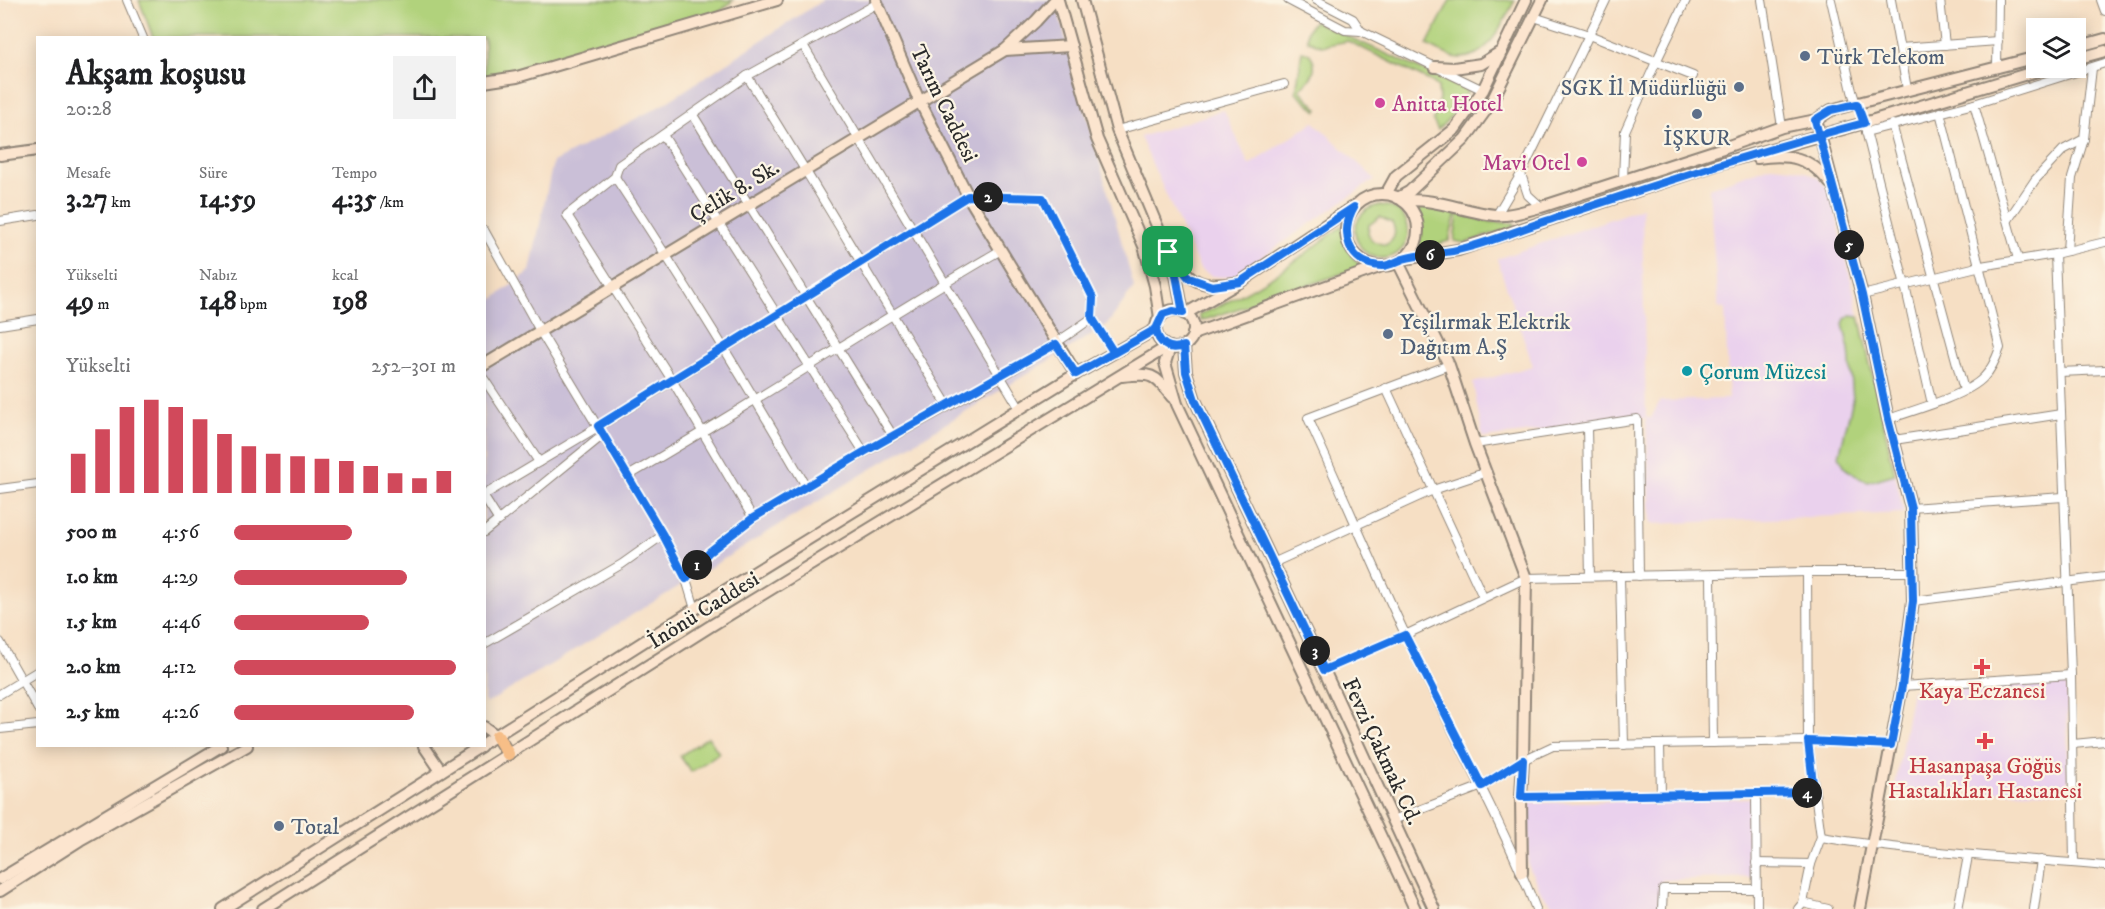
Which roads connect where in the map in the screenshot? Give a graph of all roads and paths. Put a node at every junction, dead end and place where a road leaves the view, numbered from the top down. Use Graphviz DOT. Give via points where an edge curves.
graph roads {
  1 [pos="127,0"];
  2 [pos="777,0"];
  3 [pos="1056,0"];
  4 [pos="1082,0"];
  5 [pos="1288,0"];
  6 [pos="1526,0"];
  7 [pos="1542,0"];
  8 [pos="1606,0"];
  9 [pos="1686,0"];
  10 [pos="1762,0"];
  11 [pos="1831,0"];
  12 [pos="1891,0"];
  13 [pos="1940,0"];
  14 [pos="1998,0"];
  15 [pos="2101,0"];
  16 [pos="877,1"];
  17 [pos="1320,1"];
  18 [pos="2105,11"];
  19 [pos="1534,17"];
  20 [pos="1360,31"];
  21 [pos="1589,35"];
  22 [pos="142,36"];
  23 [pos="2105,39"];
  24 [pos="1998,41"];
  25 [pos="2086,44"];
  26 [pos="803,45"];
  27 [pos="1945,45"];
  28 [pos="1071,46"];
  29 [pos="1900,48"];
  30 [pos="1005,50"];
  31 [pos="1502,51"];
  32 [pos="2105,51"];
  33 [pos="2086,56"];
  34 [pos="2026,60"];
  35 [pos="1656,62"];
  36 [pos="2105,63"];
  37 [pos="1435,67"];
  38 [pos="1997,68"];
  39 [pos="2092,68"];
  40 [pos="2026,75"];
  41 [pos="747,76"];
  42 [pos="1693,76"];
  43 [pos="486,82"];
  44 [pos="1284,84"];
  45 [pos="1907,89"];
  46 [pos="1483,90"];
  47 [pos="919,101"];
  48 [pos="1857,104"];
  49 [pos="1974,104"];
  50 [pos="1940,112"];
  51 [pos="693,115"];
  52 [pos="1815,120"];
  53 [pos="1892,124"];
  54 [pos="1782,127"];
  55 [pos="1865,128"];
  56 [pos="1117,130"];
  57 [pos="663,135"];
  58 [pos="1819,135"];
  59 [pos="860,137"];
  60 [pos="2084,139"];
  61 [pos="36,150"];
  62 [pos="0,155"];
  63 [pos="1718,164"];
  64 [pos="806,169"];
  65 [pos="1521,174"];
  66 [pos="615,177"];
  67 [pos="1623,179"];
  68 [pos="1833,187"];
  69 [pos="1386,194"];
  70 [pos="968,196"];
  71 [pos="1400,199"];
  72 [pos="750,203"];
  73 [pos="1354,207"];
  74 [pos="1540,207"];
  75 [pos="36,216"];
  76 [pos="1496,216"];
  77 [pos="2008,220"];
  78 [pos="0,221"];
  79 [pos="718,223"];
  80 [pos="914,230"];
  81 [pos="486,234"];
  82 [pos="2105,242"];
  83 [pos="1001,250"];
  84 [pos="2067,251"];
  85 [pos="1168,252"];
  86 [pos="666,254"];
  87 [pos="2055,254"];
  88 [pos="1400,260"];
  89 [pos="2018,260"];
  90 [pos="860,264"];
  91 [pos="1383,266"];
  92 [pos="1980,266"];
  93 [pos="1933,279"];
  94 [pos="945,282"];
  95 [pos="1240,282"];
  96 [pos="1905,285"];
  97 [pos="612,287"];
  98 [pos="1862,295"];
  99 [pos="807,297"];
  100 [pos="1184,313"];
  101 [pos="891,314"];
  102 [pos="776,315"];
  103 [pos="1092,318"];
  104 [pos="36,319"];
  105 [pos="1158,323"];
  106 [pos="0,325"];
  107 [pos="540,330"];
  108 [pos="1193,334"];
  109 [pos="1056,344"];
  110 [pos="1184,346"];
  111 [pos="725,347"];
  112 [pos="838,347"];
  113 [pos="1169,347"];
  114 [pos="1114,353"];
  115 [pos="486,365"];
  116 [pos="809,365"];
  117 [pos="1449,365"];
  118 [pos="2105,370"];
  119 [pos="2060,372"];
  120 [pos="1076,374"];
  121 [pos="1119,376"];
  122 [pos="1001,377"];
  123 [pos="672,380"];
  124 [pos="486,383"];
  125 [pos="1386,388"];
  126 [pos="1964,390"];
  127 [pos="756,400"];
  128 [pos="1177,404"];
  129 [pos="1932,404"];
  130 [pos="948,406"];
  131 [pos="1020,409"];
  132 [pos="2061,414"];
  133 [pos="1888,419"];
  134 [pos="598,426"];
  135 [pos="1587,427"];
  136 [pos="703,432"];
  137 [pos="603,435"];
  138 [pos="893,436"];
  139 [pos="1894,440"];
  140 [pos="1475,444"];
  141 [pos="864,452"];
  142 [pos="539,462"];
  143 [pos="1487,472"];
  144 [pos="628,476"];
  145 [pos="36,484"];
  146 [pos="806,486"];
  147 [pos="0,489"];
  148 [pos="1433,490"];
  149 [pos="486,495"];
  150 [pos="2063,497"];
  151 [pos="486,499"];
  152 [pos="1911,508"];
  153 [pos="753,518"];
  154 [pos="500,521"];
  155 [pos="1357,525"];
  156 [pos="486,531"];
  157 [pos="663,535"];
  158 [pos="1273,563"];
  159 [pos="1808,572"];
  160 [pos="1912,572"];
  161 [pos="1711,575"];
  162 [pos="1590,576"];
  163 [pos="1639,576"];
  164 [pos="1620,577"];
  165 [pos="2105,577"];
  166 [pos="1526,578"];
  167 [pos="686,579"];
  168 [pos="2068,580"];
  169 [pos="1483,597"];
  170 [pos="1913,601"];
  171 [pos="695,609"];
  172 [pos="1405,635"];
  173 [pos="0,642"];
  174 [pos="486,643"];
  175 [pos="1324,670"];
  176 [pos="36,672"];
  177 [pos="2071,675"];
  178 [pos="22,681"];
  179 [pos="1902,686"];
  180 [pos="0,694"];
  181 [pos="36,706"];
  182 [pos="36,725"];
  183 [pos="486,728"];
  184 [pos="0,729"];
  185 [pos="497,736"];
  186 [pos="1808,741"];
  187 [pos="2105,741"];
  188 [pos="486,742"];
  189 [pos="1713,743"];
  190 [pos="2073,744"];
  191 [pos="1624,745"];
  192 [pos="1660,745"];
  193 [pos="1891,745"];
  194 [pos="219,747"];
  195 [pos="245,747"];
  196 [pos="425,747"];
  197 [pos="478,747"];
  198 [pos="508,754"];
  199 [pos="1523,760"];
  200 [pos="441,771"];
  201 [pos="1482,786"];
  202 [pos="1814,792"];
  203 [pos="1661,794"];
  204 [pos="1756,794"];
  205 [pos="1521,797"];
  206 [pos="1393,820"];
  207 [pos="1821,837"];
  208 [pos="1873,846"];
  209 [pos="1968,856"];
  210 [pos="2041,860"];
  211 [pos="1756,863"];
  212 [pos="2074,863"];
  213 [pos="1811,864"];
  214 [pos="2105,866"];
  215 [pos="1522,873"];
  216 [pos="0,879"];
  217 [pos="1756,889"];
  218 [pos="0,891"];
  219 [pos="1800,906"];
  220 [pos="223,909"];
  221 [pos="263,909"];
  222 [pos="1415,909"];
  223 [pos="1434,909"];
  224 [pos="1536,909"];
  225 [pos="1662,909"];
  226 [pos="1757,909"];
  227 [pos="1828,909"];
  228 [pos="1860,909"];
  229 [pos="1958,909"];
  230 [pos="2034,909"];
  1 -- 22 [label="street"];
  2 -- 43 [label="main road" via="517,77"];
  3 -- 28 [label="main road"];
  3 -- 30 [label="main road"];
  4 -- 56 [label="main road"];
  5 -- 20 [label="street" via="1345,30"];
  6 -- 31 [label="main road"];
  7 -- 19 [label="main road"];
  8 -- 21 [label="street"];
  9 -- 35 [label="street"];
  10 -- 54 [label="street"];
  11 -- 48 [label="street"];
  12 -- 29 [label="street"];
  13 -- 27 [label="street"];
  14 -- 24 [label="street"];
  15 -- 18 [label="street"];
  16 -- 26 [label="street"];
  16 -- 47 [label="main road, Tarım Caddesi"];
  17 -- 20 [label="street" via="1353,19"];
  19 -- 21 [label="street"];
  19 -- 71 [label="main road" via="1491,103 1465,139"];
  20 -- 37 [label="street"];
  21 -- 35 [label="street"];
  21 -- 65 [label="street"];
  23 -- 25 [label="main road"];
  24 -- 27 [label="street"];
  24 -- 38 [label="street"];
  26 -- 41 [label="street"];
  26 -- 59 [label="street"];
  27 -- 29 [label="street"];
  28 -- 30 [label="main road"];
  28 -- 105 [label="main road" via="1097,139 1144,246 1155,286"];
  29 -- 45 [label="street"];
  30 -- 47 [label="main road, Çelik 8. Sk."];
  31 -- 37 [label="main road" via="1481,63"];
  31 -- 46 [label="main road"];
  32 -- 33 [label="main road"];
  34 -- 38 [label="main road"];
  35 -- 42 [label="street"];
  35 -- 67 [label="street" via="1626,131"];
  36 -- 39 [label="street"];
  37 -- 46 [label="street"];
  38 -- 45 [label="main road"];
  39 -- 49 [label="street"];
  39 -- 60 [label="street"];
  40 -- 55 [label="main road"];
  41 -- 51 [label="street"];
  41 -- 64 [label="street"];
  44 -- 56 [label="street"];
  45 -- 48 [label="main road"];
  46 -- 69 [label="main road" via="1455,129 1396,176"];
  47 -- 59 [label="main road, Çelik 8. Sk."];
  47 -- 70 [label="main road, Tarım Caddesi"];
  48 -- 52 [label="main road" via="1831,110"];
  48 -- 55 [label="main road"];
  49 -- 50 [label="street"];
  49 -- 77 [label="street"];
  50 -- 53 [label="street"];
  50 -- 92 [label="street"];
  51 -- 57 [label="street"];
  51 -- 72 [label="street"];
  52 -- 54 [label="main road"];
  52 -- 58 [label="main road"];
  53 -- 55 [label="street"];
  53 -- 93 [label="street"];
  54 -- 67 [label="main road"];
  55 -- 58 [label="main road"];
  55 -- 96 [label="street"];
  56 -- 85 [label="main road"];
  57 -- 66 [label="street" via="619,165"];
  57 -- 79 [label="street"];
  58 -- 63 [label="main road"];
  58 -- 68 [label="main road"];
  59 -- 64 [label="main road, Çelik 8. Sk."];
  59 -- 80 [label="street"];
  60 -- 77 [label="street" via="2063,150 2035,180"];
  60 -- 84 [label="street" via="2072,178"];
  61 -- 62 [label="main road"];
  63 -- 68 [label="main road" via="1785,156 1819,168"];
  63 -- 88 [label="main road" via="1458,250"];
  64 -- 72 [label="main road, Çelik 8. Sk."];
  64 -- 90 [label="street"];
  65 -- 74 [label="street" via="1528,195"];
  65 -- 76 [label="street"];
  66 -- 86 [label="street"];
  66 -- 97 [label="street" via="567,215"];
  67 -- 74 [label="main road"];
  68 -- 98 [label="main road"];
  69 -- 71 [label="main road"];
  69 -- 73 [label="main road" via="1363,199"];
  70 -- 80 [label="street"];
  70 -- 83 [label="main road, Tarım Caddesi"];
  70 -- 103 [label="street" via="1043,198 1093,298"];
  71 -- 76 [label="main road"];
  71 -- 88 [label="main road" via="1411,209 1418,230 1411,252"];
  72 -- 79 [label="main road, Çelik 8. Sk."];
  72 -- 99 [label="street"];
  73 -- 91 [label="main road" via="1346,228 1352,251 1360,259"];
  73 -- 95 [label="main road"];
  74 -- 76 [label="main road"];
  75 -- 78 [label="street"];
  77 -- 89 [label="street"];
  79 -- 86 [label="main road, Çelik 8. Sk."];
  79 -- 102 [label="street"];
  80 -- 90 [label="street"];
  80 -- 94 [label="street"];
  81 -- 107 [label="street"];
  82 -- 84 [label="street"];
  83 -- 94 [label="street"];
  83 -- 109 [label="main road, Tarım Caddesi"];
  84 -- 87 [label="street"];
  85 -- 95 [label="main road" via="1189,278 1212,286"];
  85 -- 100 [label="main road"];
  86 -- 97 [label="main road, Çelik 8. Sk."];
  86 -- 111 [label="street"];
  87 -- 89 [label="street"];
  87 -- 119 [label="street"];
  88 -- 91 [label="main road"];
  88 -- 117 [label="main road"];
  89 -- 92 [label="street"];
  90 -- 99 [label="street"];
  90 -- 101 [label="street"];
  91 -- 108 [label="main road"];
  92 -- 93 [label="street"];
  92 -- 126 [label="street" via="2000,348 1983,379"];
  93 -- 96 [label="street"];
  93 -- 126 [label="street"];
  94 -- 101 [label="street"];
  94 -- 122 [label="street"];
  95 -- 100 [label="main road"];
  96 -- 98 [label="street"];
  96 -- 129 [label="street"];
  97 -- 107 [label="main road, Çelik 8. Sk."];
  97 -- 123 [label="street"];
  98 -- 133 [label="main road"];
  99 -- 102 [label="street"];
  99 -- 112 [label="street"];
  100 -- 105 [label="main road" via="1163,314"];
  100 -- 108 [label="main road" via="1193,324"];
  101 -- 112 [label="street"];
  101 -- 130 [label="street"];
  102 -- 111 [label="street"];
  102 -- 116 [label="street"];
  103 -- 109 [label="street"];
  103 -- 114 [label="street"];
  104 -- 106 [label="street"];
  105 -- 113 [label="main road" via="1159,339"];
  105 -- 114 [label="main road, İnönü Caddesi"];
  107 -- 115 [label="main road, Çelik 8. Sk."];
  107 -- 134 [label="street"];
  108 -- 110 [label="main road"];
  109 -- 120 [label="main road, Tarım Caddesi"];
  109 -- 122 [label="street"];
  110 -- 113 [label="main road"];
  110 -- 158 [label="main road, Fevzi Çakmak Cd." via="1186,372 1195,400"];
  111 -- 123 [label="street"];
  111 -- 127 [label="street"];
  112 -- 116 [label="street"];
  112 -- 138 [label="street"];
  113 -- 121 [label="main road, İnönü Caddesi"];
  113 -- 128 [label="main road, Fevzi Çakmak Cd." via="1165,363"];
  114 -- 120 [label="main road, İnönü Caddesi"];
  116 -- 127 [label="street"];
  116 -- 141 [label="street"];
  117 -- 125 [label="street"];
  117 -- 140 [label="main road"];
  118 -- 119 [label="street"];
  119 -- 132 [label="street"];
  120 -- 131 [label="main road, İnönü Caddesi"];
  121 -- 128 [label="main road" via="1146,374 1159,380"];
  121 -- 198 [label="main road, İnönü Caddesi"];
  122 -- 130 [label="street"];
  122 -- 131 [label="street"];
  123 -- 134 [label="street"];
  123 -- 136 [label="street"];
  124 -- 142 [label="street"];
  125 -- 148 [label="street"];
  125 -- 155 [label="street" via="1308,418"];
  126 -- 129 [label="street"];
  127 -- 136 [label="street"];
  127 -- 146 [label="street"];
  128 -- 222 [label="main road, Fevzi Çakmak Cd."];
  129 -- 133 [label="street"];
  130 -- 138 [label="street"];
  131 -- 171 [label="main road, İnönü Caddesi"];
  132 -- 139 [label="street"];
  132 -- 150 [label="street"];
  133 -- 139 [label="main road"];
  134 -- 137 [label="street"];
  134 -- 142 [label="street"];
  135 -- 140 [label="street"];
  135 -- 162 [label="street"];
  135 -- 163 [label="street" via="1637,419"];
  136 -- 144 [label="street"];
  136 -- 153 [label="street"];
  137 -- 144 [label="street"];
  137 -- 154 [label="street"];
  138 -- 141 [label="street"];
  139 -- 152 [label="main road"];
  140 -- 143 [label="main road"];
  141 -- 146 [label="street"];
  142 -- 149 [label="street"];
  143 -- 148 [label="street"];
  143 -- 166 [label="main road"];
  144 -- 157 [label="street"];
  145 -- 147 [label="street"];
  146 -- 153 [label="street"];
  148 -- 155 [label="street"];
  148 -- 169 [label="street"];
  150 -- 152 [label="street"];
  150 -- 168 [label="street"];
  151 -- 154 [label="street"];
  152 -- 160 [label="main road"];
  153 -- 167 [label="street" via="709,552"];
  154 -- 156 [label="street"];
  155 -- 158 [label="street"];
  155 -- 172 [label="street"];
  157 -- 167 [label="street"];
  157 -- 174 [label="street" via="622,564"];
  158 -- 175 [label="main road, Fevzi Çakmak Cd."];
  159 -- 160 [label="street"];
  159 -- 161 [label="street"];
  159 -- 186 [label="street"];
  160 -- 170 [label="main road"];
  161 -- 163 [label="street"];
  161 -- 189 [label="street"];
  162 -- 164 [label="street"];
  162 -- 166 [label="street"];
  163 -- 164 [label="street"];
  164 -- 191 [label="street"];
  165 -- 168 [label="street"];
  166 -- 169 [label="street"];
  166 -- 199 [label="main road"];
  167 -- 171 [label="street"];
  168 -- 170 [label="street"];
  168 -- 177 [label="street"];
  169 -- 172 [label="street"];
  170 -- 179 [label="main road"];
  171 -- 185 [label="main road, İnönü Caddesi"];
  172 -- 175 [label="street"];
  172 -- 201 [label="street"];
  173 -- 178 [label="street"];
  175 -- 206 [label="main road, Fevzi Çakmak Cd."];
  176 -- 178 [label="street"];
  177 -- 179 [label="street"];
  177 -- 190 [label="street"];
  178 -- 180 [label="street"];
  178 -- 181 [label="street"];
  179 -- 193 [label="main road"];
  182 -- 184 [label="street"];
  183 -- 185 [label="main road"];
  185 -- 188 [label="main road, İnönü Caddesi"];
  185 -- 198 [label="main road"];
  186 -- 189 [label="street"];
  186 -- 193 [label="street"];
  186 -- 202 [label="street"];
  187 -- 190 [label="street"];
  189 -- 192 [label="street"];
  190 -- 212 [label="street"];
  191 -- 192 [label="street"];
  191 -- 199 [label="street" via="1553,746"];
  192 -- 203 [label="street"];
  193 -- 208 [label="main road"];
  194 -- 216 [label="main road"];
  195 -- 218 [label="main road" via="80,840"];
  196 -- 200 [label="main road"];
  197 -- 200 [label="main road, İnönü Caddesi"];
  198 -- 221 [label="main road, İnönü Caddesi"];
  199 -- 201 [label="street"];
  199 -- 205 [label="main road"];
  200 -- 220 [label="main road, İnönü Caddesi"];
  201 -- 206 [label="street"];
  201 -- 215 [label="street"];
  202 -- 204 [label="street"];
  202 -- 207 [label="street"];
  203 -- 204 [label="street"];
  203 -- 205 [label="street"];
  204 -- 211 [label="street"];
  205 -- 215 [label="main road"];
  206 -- 223 [label="main road, Fevzi Çakmak Cd."];
  207 -- 208 [label="street"];
  207 -- 213 [label="street"];
  208 -- 209 [label="street"];
  208 -- 228 [label="main road"];
  209 -- 210 [label="street"];
  209 -- 229 [label="street"];
  210 -- 212 [label="street"];
  210 -- 230 [label="street"];
  211 -- 213 [label="street"];
  211 -- 217 [label="street"];
  212 -- 214 [label="street"];
  213 -- 219 [label="street"];
  215 -- 224 [label="street"];
  217 -- 225 [label="street" via="1663,889"];
  217 -- 226 [label="street"];
  219 -- 227 [label="street"];
}
